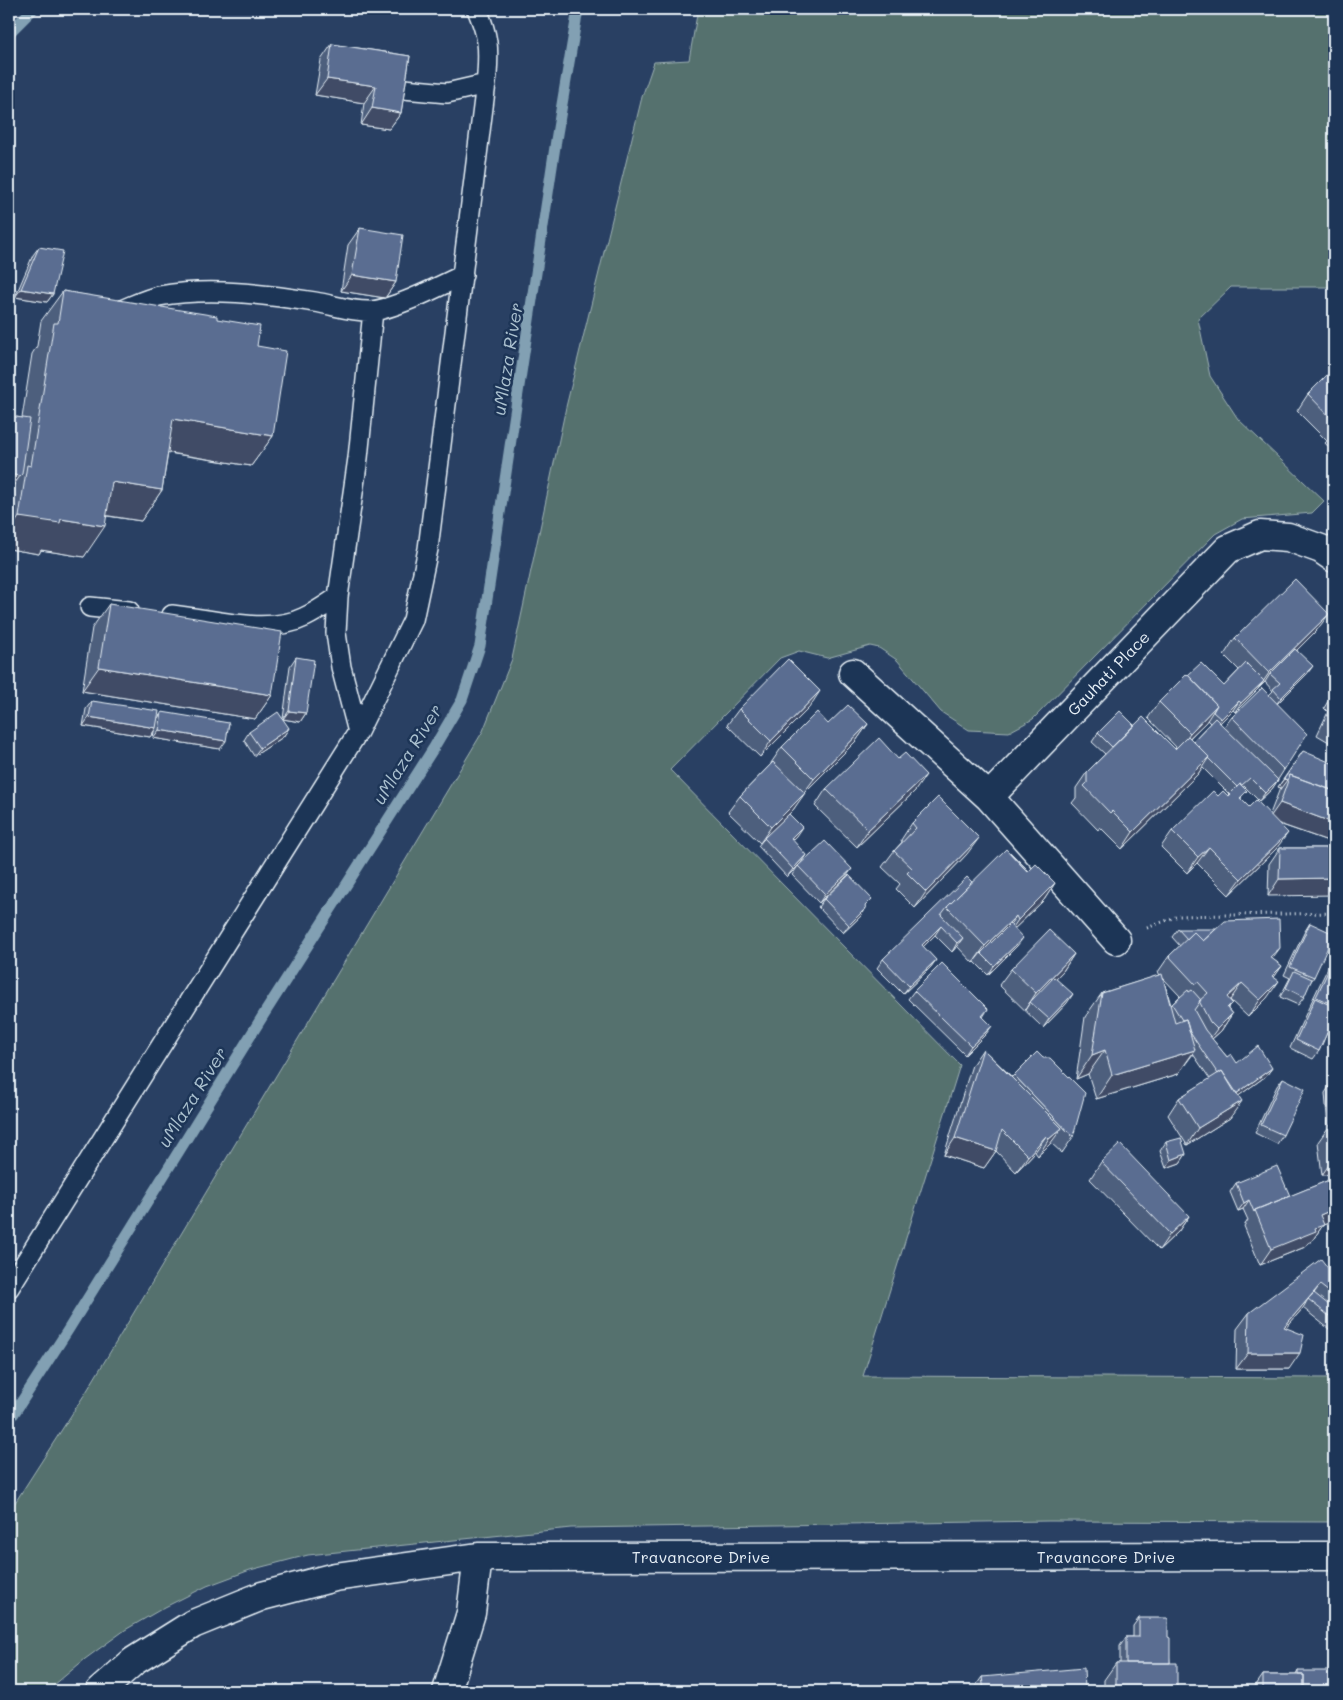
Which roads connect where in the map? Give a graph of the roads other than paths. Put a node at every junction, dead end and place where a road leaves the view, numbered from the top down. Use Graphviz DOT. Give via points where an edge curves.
graph roads {
  1 [pos="477,9"];
  2 [pos="486,84"];
  3 [pos="404,89"];
  4 [pos="464,275"];
  5 [pos="374,311"];
  6 [pos="113,313"];
  7 [pos="1334,558"];
  8 [pos="338,597"];
  9 [pos="90,607"];
  10 [pos="853,673"];
  11 [pos="358,732"];
  12 [pos="989,797"];
  13 [pos="1116,940"];
  14 [pos="9,1288"];
  15 [pos="1334,1556"];
  16 [pos="478,1557"];
  17 [pos="100,1691"];
  18 [pos="447,1691"];
  1 -- 2 [label="lane" via="489,52"];
  2 -- 3 [label="lane" via="447,93"];
  2 -- 4 [label="lane"];
  4 -- 5 [label="lane"];
  4 -- 11 [label="lane" via="428,549 413,620"];
  5 -- 6 [label="lane" via="245,294 194,292 157,296"];
  5 -- 8 [label="lane"];
  7 -- 12 [label="street, Gauhati Place" via="1321,549 1279,536 1260,535 1228,550"];
  8 -- 9 [label="lane" via="304,618 275,626"];
  8 -- 11 [label="lane" via="337,642"];
  10 -- 12 [label="street"];
  11 -- 14 [label="lane"];
  12 -- 13 [label="street"];
  15 -- 16 [label="street, Travancore Drive"];
  16 -- 17 [label="street, Travancore Drive" via="336,1577 262,1596 193,1624 134,1661"];
  16 -- 18 [label="street" via="471,1613"];
}
